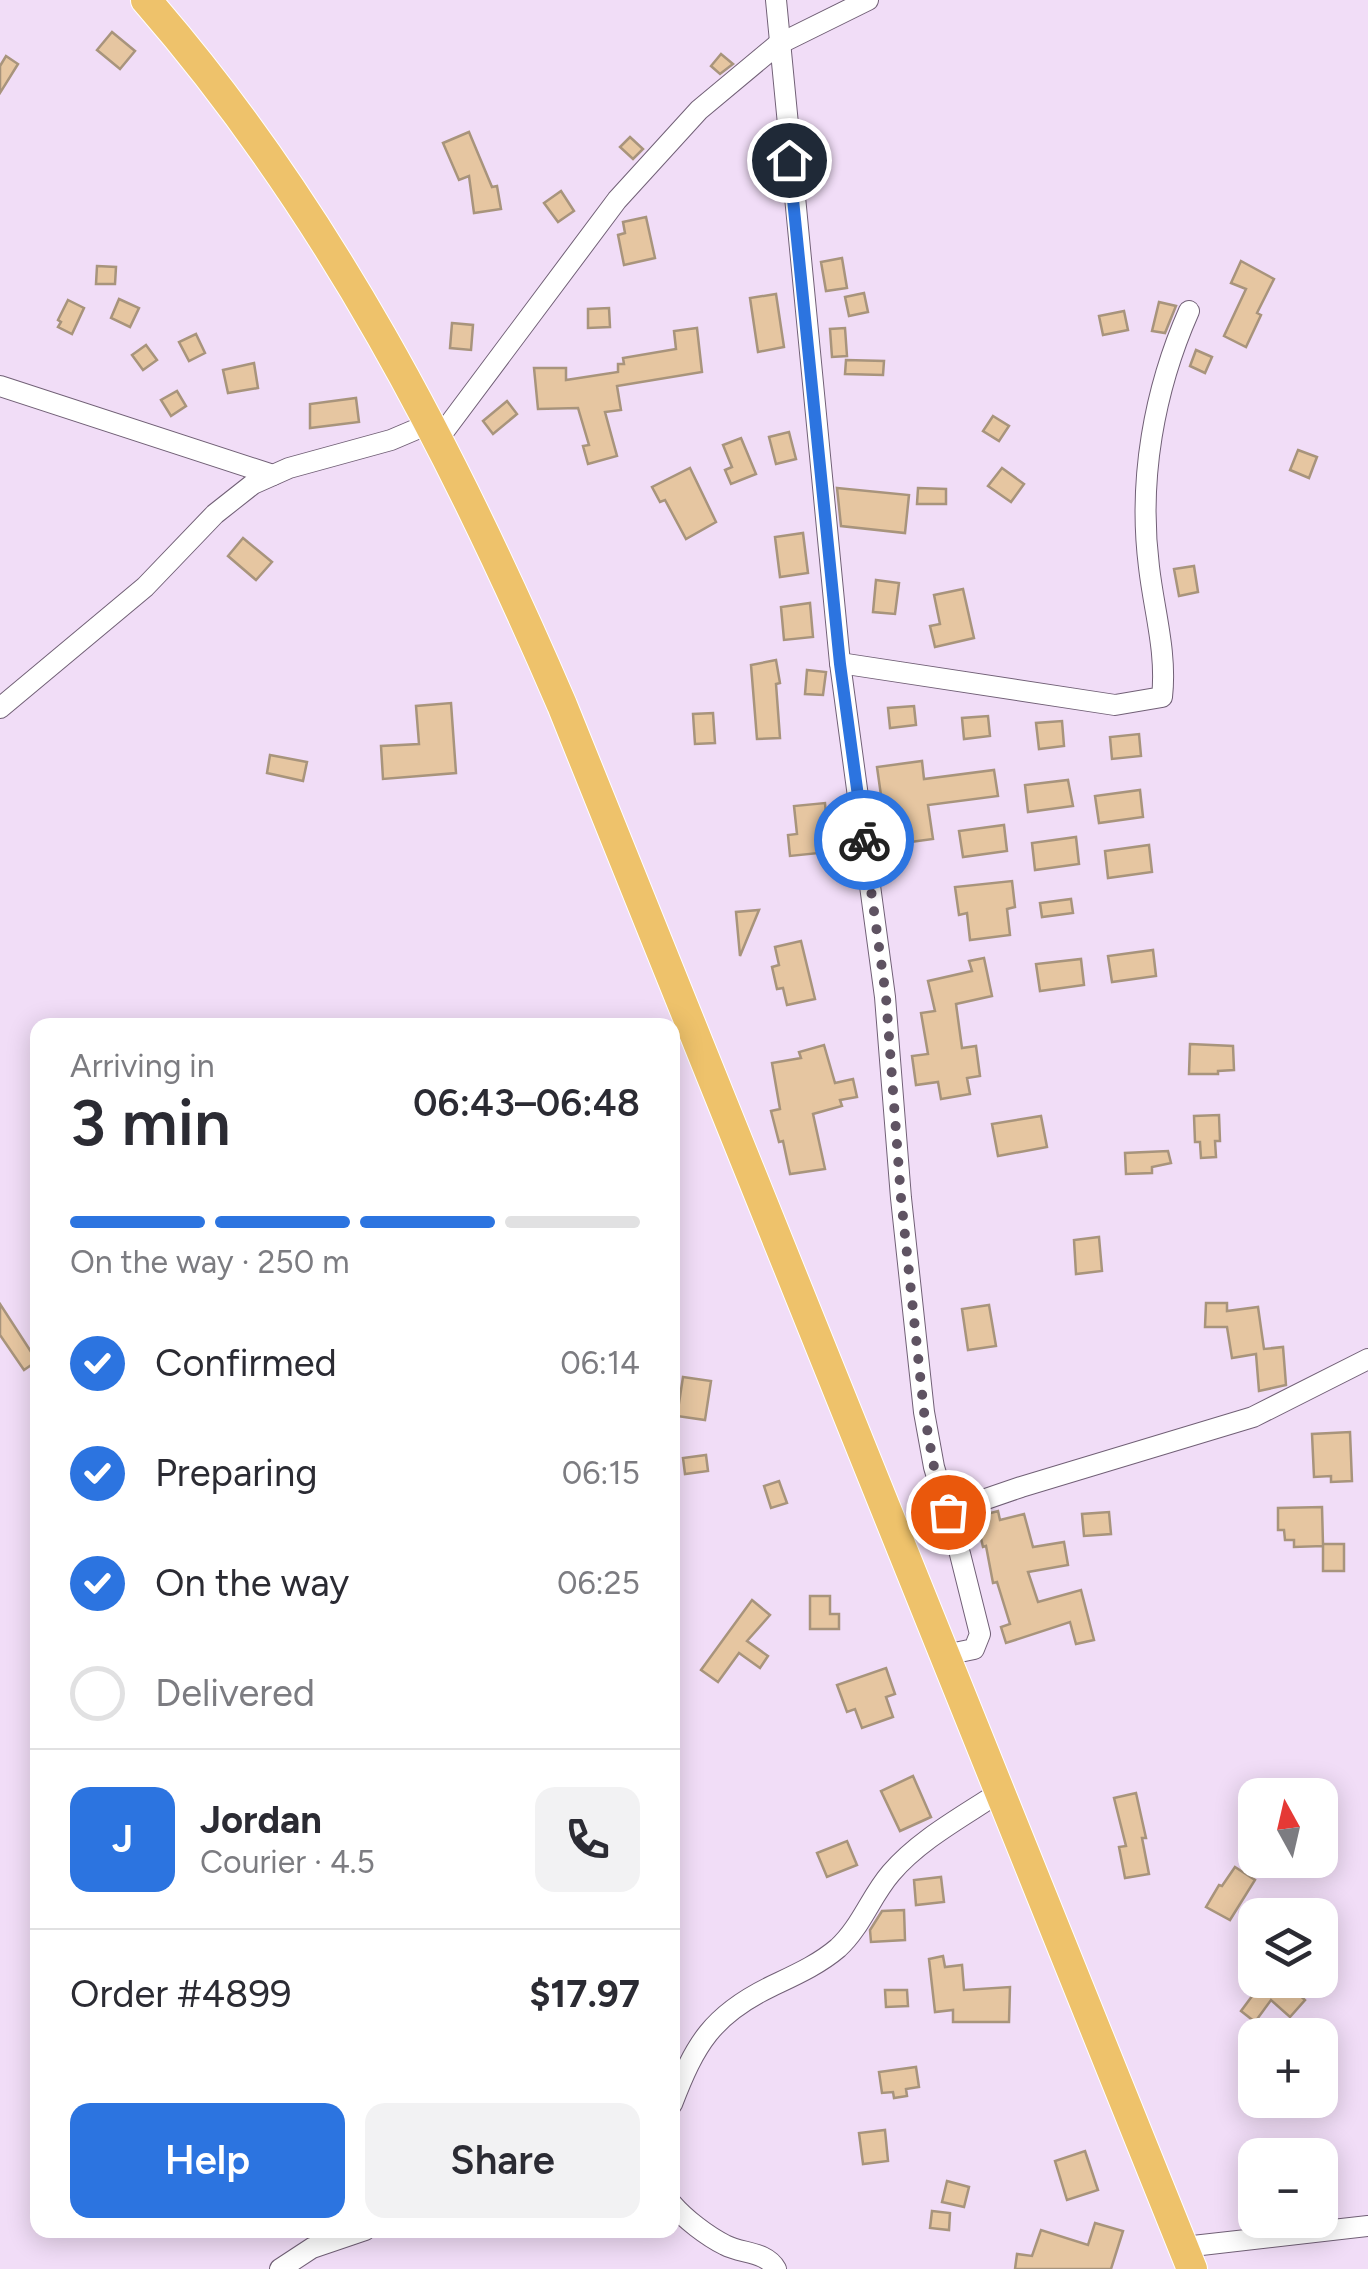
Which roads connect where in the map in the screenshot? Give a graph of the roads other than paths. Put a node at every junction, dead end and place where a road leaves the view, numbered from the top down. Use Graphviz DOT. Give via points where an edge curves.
graph roads {
  1 [pos="146,0"];
  2 [pos="776,0"];
  3 [pos="868,0"];
  4 [pos="778,44"];
  5 [pos="1189,311"];
  6 [pos="0,386"];
  7 [pos="435,431"];
  8 [pos="273,474"];
  9 [pos="840,664"];
  10 [pos="0,708"];
  11 [pos="676,1018"];
  12 [pos="680,1028"];
  13 [pos="1368,1359"];
  14 [pos="948,1512"];
  15 [pos="945,1655"];
  16 [pos="1001,1791"];
  17 [pos="680,2085"];
  18 [pos="680,2211"];
  19 [pos="1368,2226"];
  20 [pos="341,2238"];
  21 [pos="1188,2258"];
  22 [pos="280,2269"];
  23 [pos="776,2269"];
  1 -- 7 [label="highway" via="321,236"];
  2 -- 4 [label="street"];
  3 -- 4 [label="street"];
  4 -- 7 [label="street" via="700,110 617,200"];
  4 -- 9 [label="street"];
  5 -- 9 [label="street" via="1162,383 1147,475 1162,696 1116,705"];
  6 -- 8 [label="street"];
  7 -- 8 [label="street"];
  7 -- 11 [label="highway" via="562,705"];
  8 -- 10 [label="street" via="215,514 145,587"];
  9 -- 14 [label="street" via="886,997 924,1412"];
  12 -- 15 [label="highway"];
  13 -- 14 [label="street" via="1253,1417"];
  14 -- 15 [label="street" via="980,1641 974,1649"];
  15 -- 16 [label="highway"];
  16 -- 17 [label="street" via="895,1868 832,1952 718,2020 697,2045"];
  16 -- 21 [label="highway"];
  18 -- 23 [label="street" via="717,2241 766,2257"];
  19 -- 21 [label="street"];
  20 -- 22 [label="street"];
}
